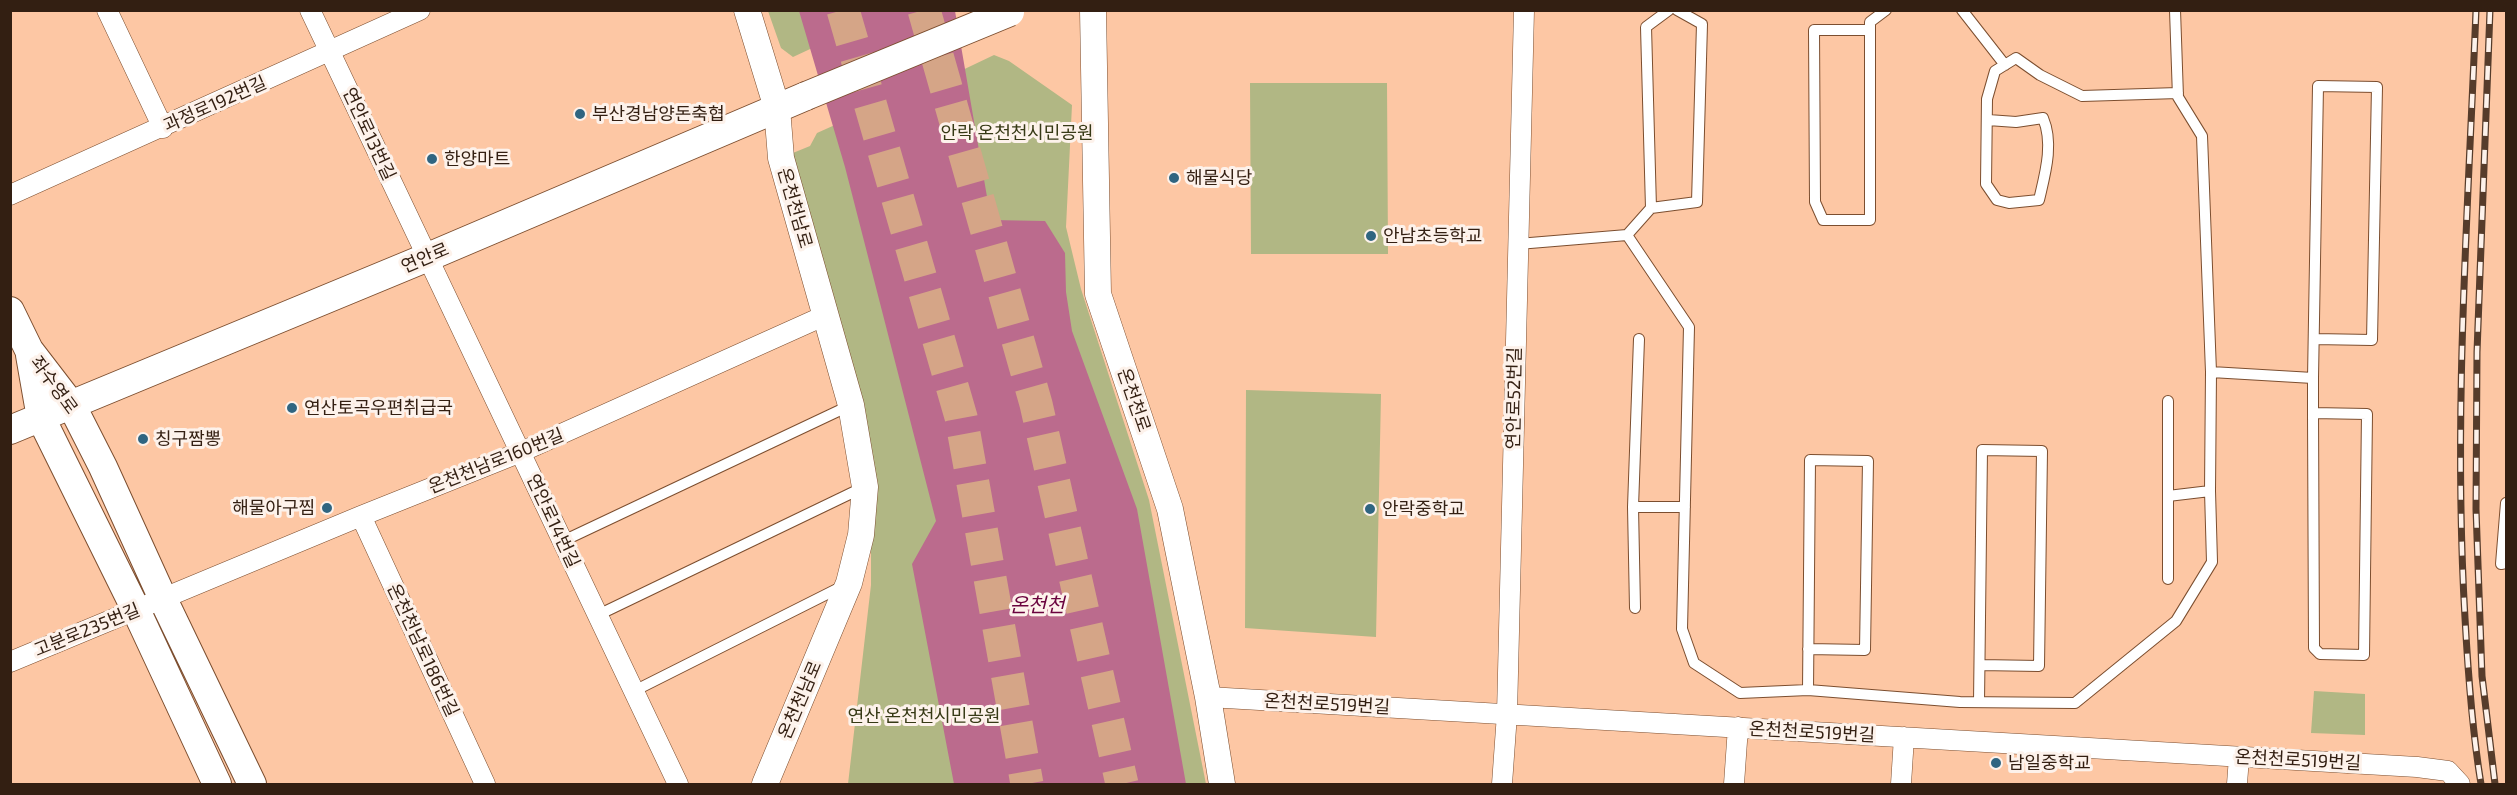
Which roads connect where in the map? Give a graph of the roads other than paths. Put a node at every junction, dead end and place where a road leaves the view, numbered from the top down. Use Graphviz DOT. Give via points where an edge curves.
graph roads {
  1 [pos="107,10"];
  2 [pos="310,10"];
  3 [pos="420,10"];
  4 [pos="747,10"];
  5 [pos="1093,10"];
  6 [pos="1524,10"];
  7 [pos="1669,10"];
  8 [pos="1677,10"];
  9 [pos="1886,10"];
  10 [pos="1962,10"];
  11 [pos="2175,10"];
  12 [pos="1011,11"];
  13 [pos="1870,30"];
  14 [pos="330,52"];
  15 [pos="2005,65"];
  16 [pos="2178,93"];
  17 [pos="777,108"];
  18 [pos="1988,120"];
  19 [pos="163,128"];
  20 [pos="10,195"];
  21 [pos="1652,208"];
  22 [pos="1627,235"];
  23 [pos="1518,244"];
  24 [pos="428,258"];
  25 [pos="10,311"];
  26 [pos="826,315"];
  27 [pos="1639,339"];
  28 [pos="2314,339"];
  29 [pos="29,350"];
  30 [pos="2211,372"];
  31 [pos="2313,378"];
  32 [pos="851,405"];
  33 [pos="72,406"];
  34 [pos="2313,413"];
  35 [pos="41,418"];
  36 [pos="10,430"];
  37 [pos="520,452"];
  38 [pos="865,487"];
  39 [pos="2210,491"];
  40 [pos="2506,503"];
  41 [pos="1633,507"];
  42 [pos="1685,507"];
  43 [pos="361,516"];
  44 [pos="562,541"];
  45 [pos="2506,563"];
  46 [pos="2168,579"];
  47 [pos="849,583"];
  48 [pos="163,599"];
  49 [pos="1635,608"];
  50 [pos="136,610"];
  51 [pos="598,615"];
  52 [pos="1808,649"];
  53 [pos="10,662"];
  54 [pos="1980,665"];
  55 [pos="1808,690"];
  56 [pos="634,691"];
  57 [pos="1208,697"];
  58 [pos="1979,702"];
  59 [pos="1507,714"];
  60 [pos="1738,727"];
  61 [pos="1904,737"];
  62 [pos="2239,757"];
  63 [pos="217,784"];
  64 [pos="252,784"];
  65 [pos="485,784"];
  66 [pos="678,784"];
  67 [pos="765,784"];
  68 [pos="1222,784"];
  69 [pos="1502,784"];
  70 [pos="1734,784"];
  71 [pos="1901,784"];
  72 [pos="2237,784"];
  73 [pos="2460,784"];
  1 -- 19 [label="street"];
  2 -- 14 [label="street, 연안로13번길"];
  3 -- 14 [label="street, 과정로192번길"];
  4 -- 17 [label="street, 온천천남로"];
  5 -- 57 [label="street, 온천천로" via="1098,294 1170,509"];
  6 -- 23 [label="street, 연안로52번길"];
  7 -- 21 [label="lane" via="1646,27"];
  8 -- 21 [label="lane" via="1701,24 1697,202"];
  9 -- 13 [label="lane" via="1869,22"];
  10 -- 15 [label="lane"];
  11 -- 16 [label="lane"];
  12 -- 17 [label="main road, 연안로, bridge"];
  13 -- 13 [label="lane" via="1870,220 1823,220 1815,202 1814,30"];
  14 -- 19 [label="street, 과정로192번길"];
  14 -- 24 [label="street, 연안로13번길"];
  15 -- 16 [label="lane" via="2016,58 2082,96"];
  15 -- 18 [label="lane" via="1995,71 1987,99"];
  16 -- 30 [label="lane" via="2202,136"];
  17 -- 24 [label="main road, 연안로"];
  17 -- 26 [label="street, 온천천남로" via="781,158"];
  18 -- 18 [label="lane" via="1986,184 1996,200 2039,200 2047,165 2048,130 2043,118 2016,122"];
  19 -- 20 [label="street, 과정로192번길"];
  21 -- 22 [label="lane"];
  22 -- 23 [label="lane"];
  22 -- 42 [label="lane" via="1689,327"];
  23 -- 59 [label="street, 연안로52번길"];
  24 -- 33 [label="main road, 연안로"];
  24 -- 37 [label="street, 연안로14번길"];
  25 -- 29 [label="main road"];
  26 -- 32 [label="street, 온천천남로"];
  26 -- 37 [label="street, 온천천남로160번길"];
  27 -- 41 [label="lane"];
  28 -- 28 [label="lane" via="2318,86 2377,87 2372,340"];
  28 -- 31 [label="lane"];
  29 -- 33 [label="main road, 좌수영로"];
  29 -- 35 [label="main road, 좌수영로"];
  30 -- 31 [label="lane"];
  30 -- 39 [label="lane"];
  31 -- 34 [label="lane"];
  32 -- 38 [label="street, 온천천남로"];
  32 -- 44 [label="lane"];
  33 -- 35 [label="main road, 연안로"];
  33 -- 48 [label="main road, 좌수영로"];
  34 -- 34 [label="lane" via="2314,648 2320,654 2364,655 2367,414"];
  35 -- 36 [label="main road, 연안로"];
  35 -- 50 [label="main road, 좌수영로"];
  37 -- 43 [label="street, 온천천남로160번길"];
  37 -- 44 [label="street, 연안로14번길"];
  38 -- 47 [label="street, 온천천남로" via="861,535"];
  38 -- 51 [label="lane"];
  39 -- 46 [label="lane" via="2168,496 2168,401"];
  39 -- 58 [label="lane" via="2212,562 2176,621 2075,703"];
  40 -- 45 [label="lane" via="2501,564"];
  41 -- 42 [label="lane"];
  41 -- 49 [label="lane"];
  42 -- 55 [label="lane" via="1682,629 1694,663 1740,693"];
  43 -- 48 [label="street, 온천천남로160번길"];
  43 -- 65 [label="street, 온천천남로186번길"];
  44 -- 51 [label="street, 연안로14번길"];
  47 -- 56 [label="lane"];
  47 -- 67 [label="street, 온천천남로"];
  48 -- 50 [label="street, 고분로235번길"];
  48 -- 64 [label="main road, 좌수영로"];
  50 -- 53 [label="street, 고분로235번길"];
  50 -- 63 [label="main road, 좌수영로"];
  51 -- 56 [label="street, 연안로14번길"];
  52 -- 52 [label="lane" via="1810,460 1868,461 1865,650"];
  52 -- 55 [label="lane"];
  54 -- 54 [label="lane" via="1982,450 2042,451 2039,666"];
  54 -- 58 [label="lane"];
  55 -- 58 [label="lane"];
  56 -- 66 [label="street, 연안로14번길"];
  57 -- 59 [label="street, 온천천로519번길"];
  57 -- 68 [label="street, 온천천로"];
  59 -- 60 [label="street, 온천천로519번길"];
  59 -- 69 [label="street, 연안로52번길"];
  60 -- 61 [label="street, 온천천로519번길"];
  60 -- 70 [label="street"];
  61 -- 62 [label="street, 온천천로519번길"];
  61 -- 71 [label="street"];
  62 -- 72 [label="street"];
  62 -- 73 [label="street, 온천천로519번길" via="2417,767 2448,771"];
}
